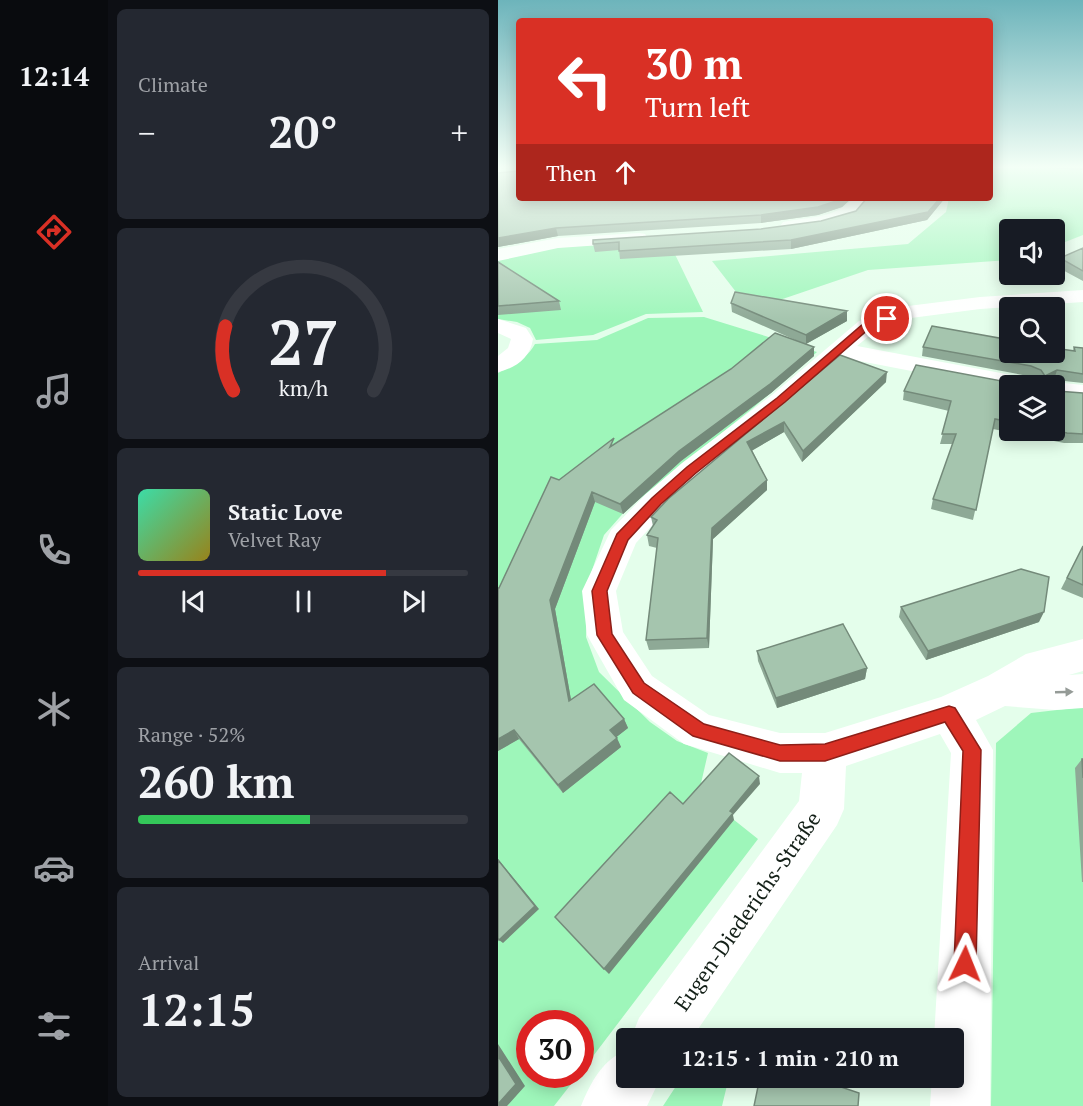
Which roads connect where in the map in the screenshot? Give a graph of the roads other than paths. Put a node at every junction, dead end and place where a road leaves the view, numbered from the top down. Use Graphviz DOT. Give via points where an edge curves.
graph roads {
  1 [pos="834,218"];
  2 [pos="773,229"];
  3 [pos="659,237"];
  4 [pos="498,255"];
  5 [pos="1083,296"];
  6 [pos="498,326"];
  7 [pos="839,351"];
  8 [pos="498,365"];
  9 [pos="999,381"];
  10 [pos="1065,391"];
  11 [pos="1083,393"];
  12 [pos="1083,655"];
  13 [pos="1002,688"];
  14 [pos="1083,692"];
  15 [pos="949,713"];
  16 [pos="825,753"];
  17 [pos="666,1028"];
  18 [pos="624,1088"];
  19 [pos="611,1106"];
  20 [pos="960,1106"];
  1 -- 2 [label="street"];
  3 -- 4 [label="street" via="558,243"];
  5 -- 7 [label="street" via="908,312 867,326"];
  6 -- 8 [label="street" via="518,333 522,339 515,355"];
  7 -- 9 [label="street"];
  7 -- 16 [label="street" via="657,501 622,538 599,591 604,635 638,688 699,731 780,753"];
  10 -- 11 [label="street"];
  12 -- 13 [label="street" via="1040,666"];
  13 -- 14 [label="street, one-way"];
  13 -- 15 [label="street"];
  15 -- 16 [label="street"];
  15 -- 20 [label="street" via="972,750"];
  16 -- 17 [label="street, Eugen-Diederichs-Straße" via="821,809"];
  18 -- 19 [label="street"];
}
